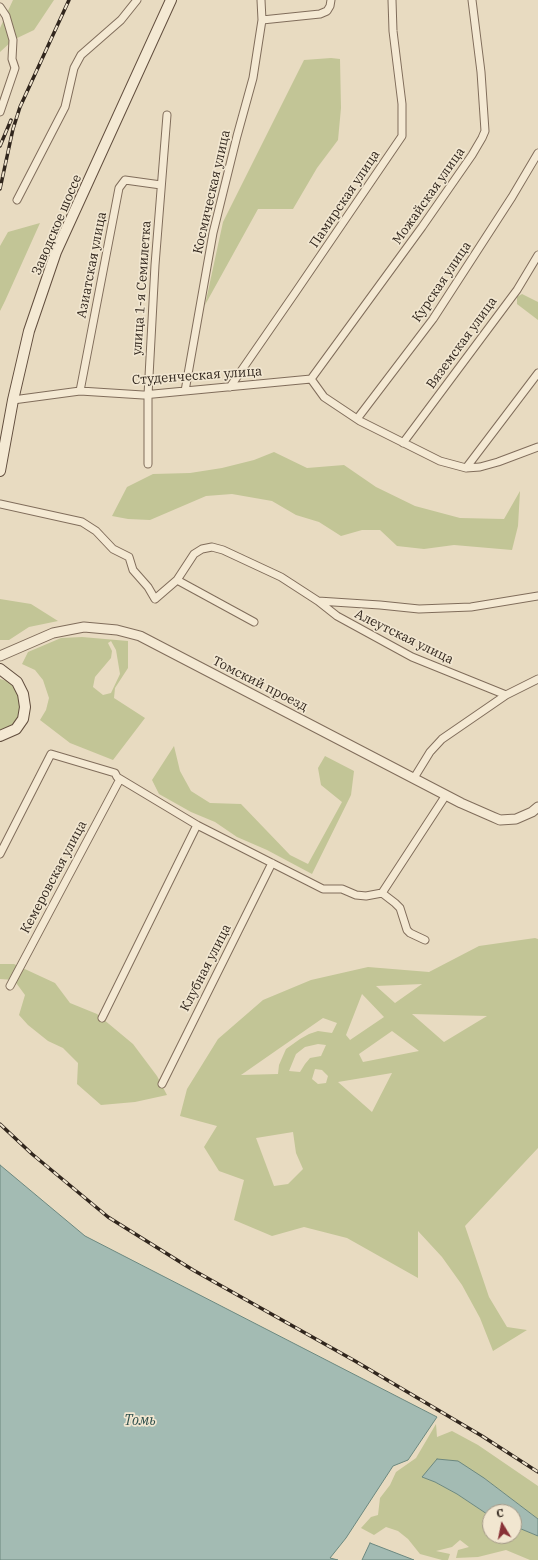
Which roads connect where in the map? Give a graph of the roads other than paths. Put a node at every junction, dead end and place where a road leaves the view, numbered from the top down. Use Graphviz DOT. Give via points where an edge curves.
graph roads {
  1 [pos="137,0"];
  2 [pos="171,0"];
  3 [pos="261,0"];
  4 [pos="331,0"];
  5 [pos="392,0"];
  6 [pos="472,0"];
  7 [pos="0,7"];
  8 [pos="262,20"];
  9 [pos="0,112"];
  10 [pos="167,115"];
  11 [pos="538,153"];
  12 [pos="161,185"];
  13 [pos="17,200"];
  14 [pos="538,255"];
  15 [pos="538,373"];
  16 [pos="311,379"];
  17 [pos="230,387"];
  18 [pos="80,391"];
  19 [pos="185,391"];
  20 [pos="148,395"];
  21 [pos="13,400"];
  22 [pos="357,419"];
  23 [pos="403,443"];
  24 [pos="538,447"];
  25 [pos="148,464"];
  26 [pos="466,468"];
  27 [pos="0,471"];
  28 [pos="0,504"];
  29 [pos="177,580"];
  30 [pos="538,596"];
  31 [pos="318,601"];
  32 [pos="254,622"];
  33 [pos="3,654"];
  34 [pos="0,669"];
  35 [pos="538,678"];
  36 [pos="506,695"];
  37 [pos="0,736"];
  38 [pos="119,778"];
  39 [pos="414,778"];
  40 [pos="446,795"];
  41 [pos="538,807"];
  42 [pos="197,825"];
  43 [pos="0,854"];
  44 [pos="272,863"];
  45 [pos="382,894"];
  46 [pos="424,940"];
  47 [pos="10,986"];
  48 [pos="102,1018"];
  49 [pos="162,1084"];
  1 -- 13 [label="street" via="121,20 81,55 74,68 66,107"];
  2 -- 21 [label="main road, Заводское шоссе" via="56,252 29,331"];
  3 -- 8 [label="street, Космическая улица"];
  4 -- 8 [label="street" via="327,11 320,14"];
  5 -- 17 [label="street, Памирская улица" via="402,104 402,136"];
  6 -- 16 [label="street, Можайская улица" via="485,131 472,155 422,227"];
  7 -- 9 [label="street" via="6,16 13,40 12,58 15,68"];
  8 -- 19 [label="street, Космическая улица" via="254,78 213,233"];
  10 -- 12 [label="street, улица 1-я Семилетка"];
  11 -- 22 [label="street, Курская улица" via="433,319"];
  12 -- 18 [label="street, Азиатская улица" via="124,180 120,188"];
  12 -- 20 [label="street, улица 1-я Семилетка"];
  14 -- 23 [label="street, Вяземская улица" via="516,290"];
  15 -- 26 [label="street"];
  16 -- 17 [label="street, Студенческая улица"];
  16 -- 22 [label="street" via="324,397"];
  17 -- 19 [label="street, Студенческая улица"];
  18 -- 20 [label="street, Студенческая улица"];
  18 -- 21 [label="street, Студенческая улица"];
  19 -- 20 [label="street, Студенческая улица"];
  20 -- 25 [label="street, улица 1-я Семилетка"];
  21 -- 27 [label="main road, Заводское шоссе"];
  22 -- 23 [label="street"];
  23 -- 26 [label="street" via="440,461"];
  24 -- 26 [label="street" via="498,462"];
  28 -- 29 [label="street, Алеутская улица" via="82,522 96,531 113,549 129,557 132,570 155,599"];
  29 -- 31 [label="street, Алеутская улица" via="194,554 212,547 281,577"];
  29 -- 32 [label="street"];
  30 -- 31 [label="street" via="471,607 418,609"];
  31 -- 36 [label="street, Алеутская улица" via="336,616 412,658"];
  33 -- 39 [label="street, Томский проезд" via="53,633 84,627 117,630 140,636"];
  34 -- 37 [label="main road" via="17,682 23,694 25,707 23,718 16,729"];
  35 -- 36 [label="street"];
  36 -- 39 [label="street" via="442,739 430,752"];
  38 -- 42 [label="street"];
  38 -- 43 [label="street" via="115,773 51,754"];
  38 -- 47 [label="street, Кемеровская улица"];
  39 -- 40 [label="street, Томский проезд"];
  40 -- 41 [label="street, Томский проезд" via="500,820 516,819"];
  40 -- 45 [label="street"];
  42 -- 44 [label="street"];
  42 -- 48 [label="street"];
  44 -- 45 [label="street" via="323,889 342,889 366,896"];
  44 -- 49 [label="street, Клубная улица"];
  45 -- 46 [label="street" via="400,908 407,930"];
}
